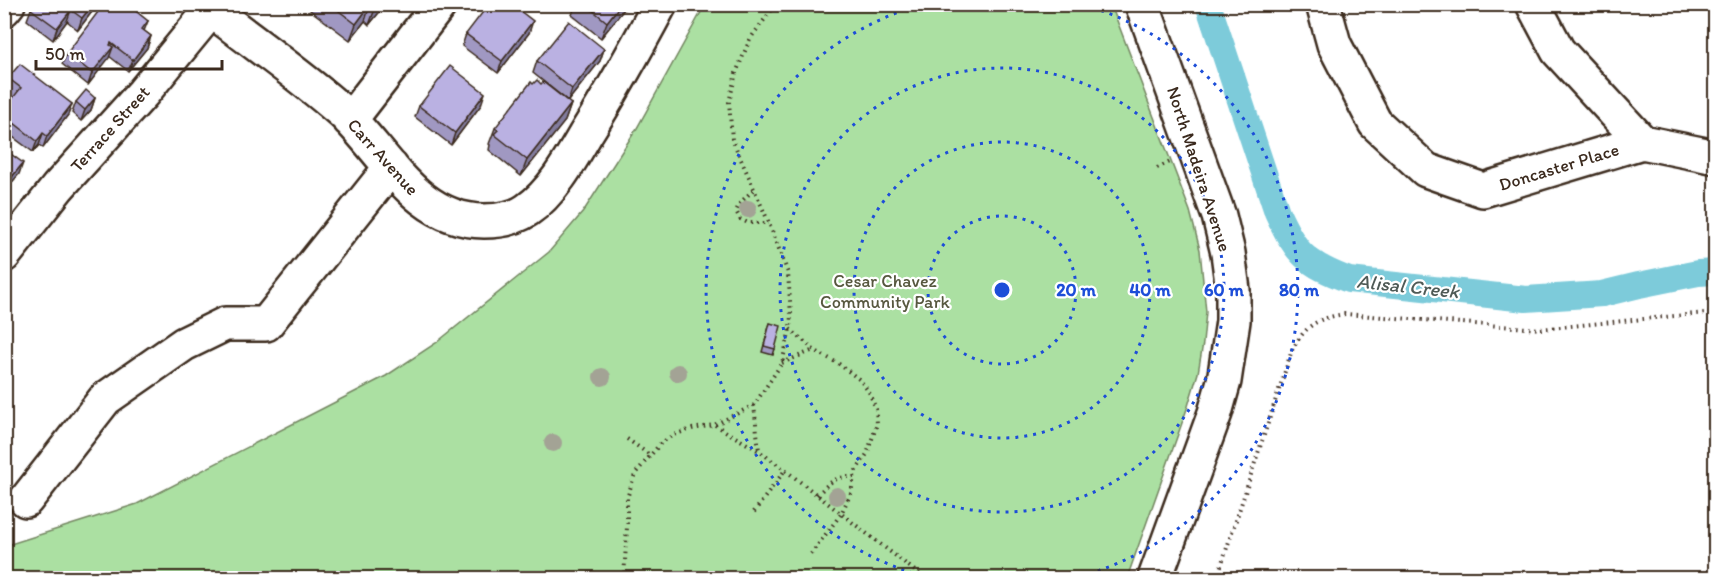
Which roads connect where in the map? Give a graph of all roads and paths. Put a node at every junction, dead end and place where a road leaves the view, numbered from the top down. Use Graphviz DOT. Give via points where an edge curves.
graph roads {
  1 [pos="8,4"];
  2 [pos="440,4"];
  3 [pos="660,4"];
  4 [pos="762,4"];
  5 [pos="776,4"];
  6 [pos="1142,4"];
  7 [pos="1323,4"];
  8 [pos="1533,4"];
  9 [pos="211,7"];
  10 [pos="4,9"];
  11 [pos="769,12"];
  12 [pos="350,120"];
  13 [pos="1642,142"];
  14 [pos="1716,157"];
  15 [pos="392,167"];
  16 [pos="753,190"];
  17 [pos="769,223"];
  18 [pos="4,255"];
  19 [pos="1716,312"];
  20 [pos="790,329"];
  21 [pos="814,350"];
  22 [pos="782,363"];
  23 [pos="754,405"];
  24 [pos="714,425"];
  25 [pos="627,439"];
  26 [pos="759,451"];
  27 [pos="650,455"];
  28 [pos="785,470"];
  29 [pos="854,477"];
  30 [pos="817,495"];
  31 [pos="26,500"];
  32 [pos="754,512"];
  33 [pos="841,514"];
  34 [pos="811,554"];
  35 [pos="624,579"];
  36 [pos="924,579"];
  37 [pos="1155,579"];
  38 [pos="1217,579"];
  1 -- 10 [label="street"];
  2 -- 12 [label="street"];
  3 -- 15 [label="street, Carr Avenue" via="620,79 574,152 539,200 526,211 495,221 464,219 418,197"];
  4 -- 11 [label="path"];
  5 -- 11 [label="path"];
  6 -- 37 [label="street, North Madeira Avenue" via="1219,216 1233,290 1233,321 1224,381"];
  7 -- 13 [label="street, Doncaster Place" via="1334,44 1375,123 1426,170 1483,190"];
  8 -- 13 [label="street" via="1558,51"];
  9 -- 12 [label="street, Carr Avenue"];
  9 -- 18 [label="street, Terrace Street"];
  11 -- 16 [label="path" via="750,39 729,102 732,139"];
  12 -- 15 [label="street, Carr Avenue"];
  13 -- 14 [label="street"];
  15 -- 31 [label="street" via="266,324 225,324 184,344 105,399"];
  16 -- 17 [label="path"];
  16 -- 17 [label="path" via="736,211 748,223"];
  17 -- 20 [label="path" via="788,273"];
  19 -- 38 [label="path" via="1540,329 1345,314 1316,321 1292,350"];
  20 -- 21 [label="path"];
  20 -- 22 [label="path"];
  21 -- 22 [label="path"];
  21 -- 29 [label="path" via="860,380 876,409 877,424"];
  22 -- 23 [label="path"];
  23 -- 24 [label="path"];
  23 -- 26 [label="path"];
  24 -- 26 [label="path"];
  24 -- 27 [label="path" via="673,435"];
  25 -- 27 [label="path"];
  26 -- 28 [label="path"];
  27 -- 35 [label="path" via="635,474 627,498"];
  28 -- 30 [label="path"];
  28 -- 32 [label="path"];
  29 -- 30 [label="path" via="834,479"];
  29 -- 33 [label="path"];
  30 -- 33 [label="path"];
  33 -- 34 [label="path"];
  33 -- 36 [label="path"];
}
